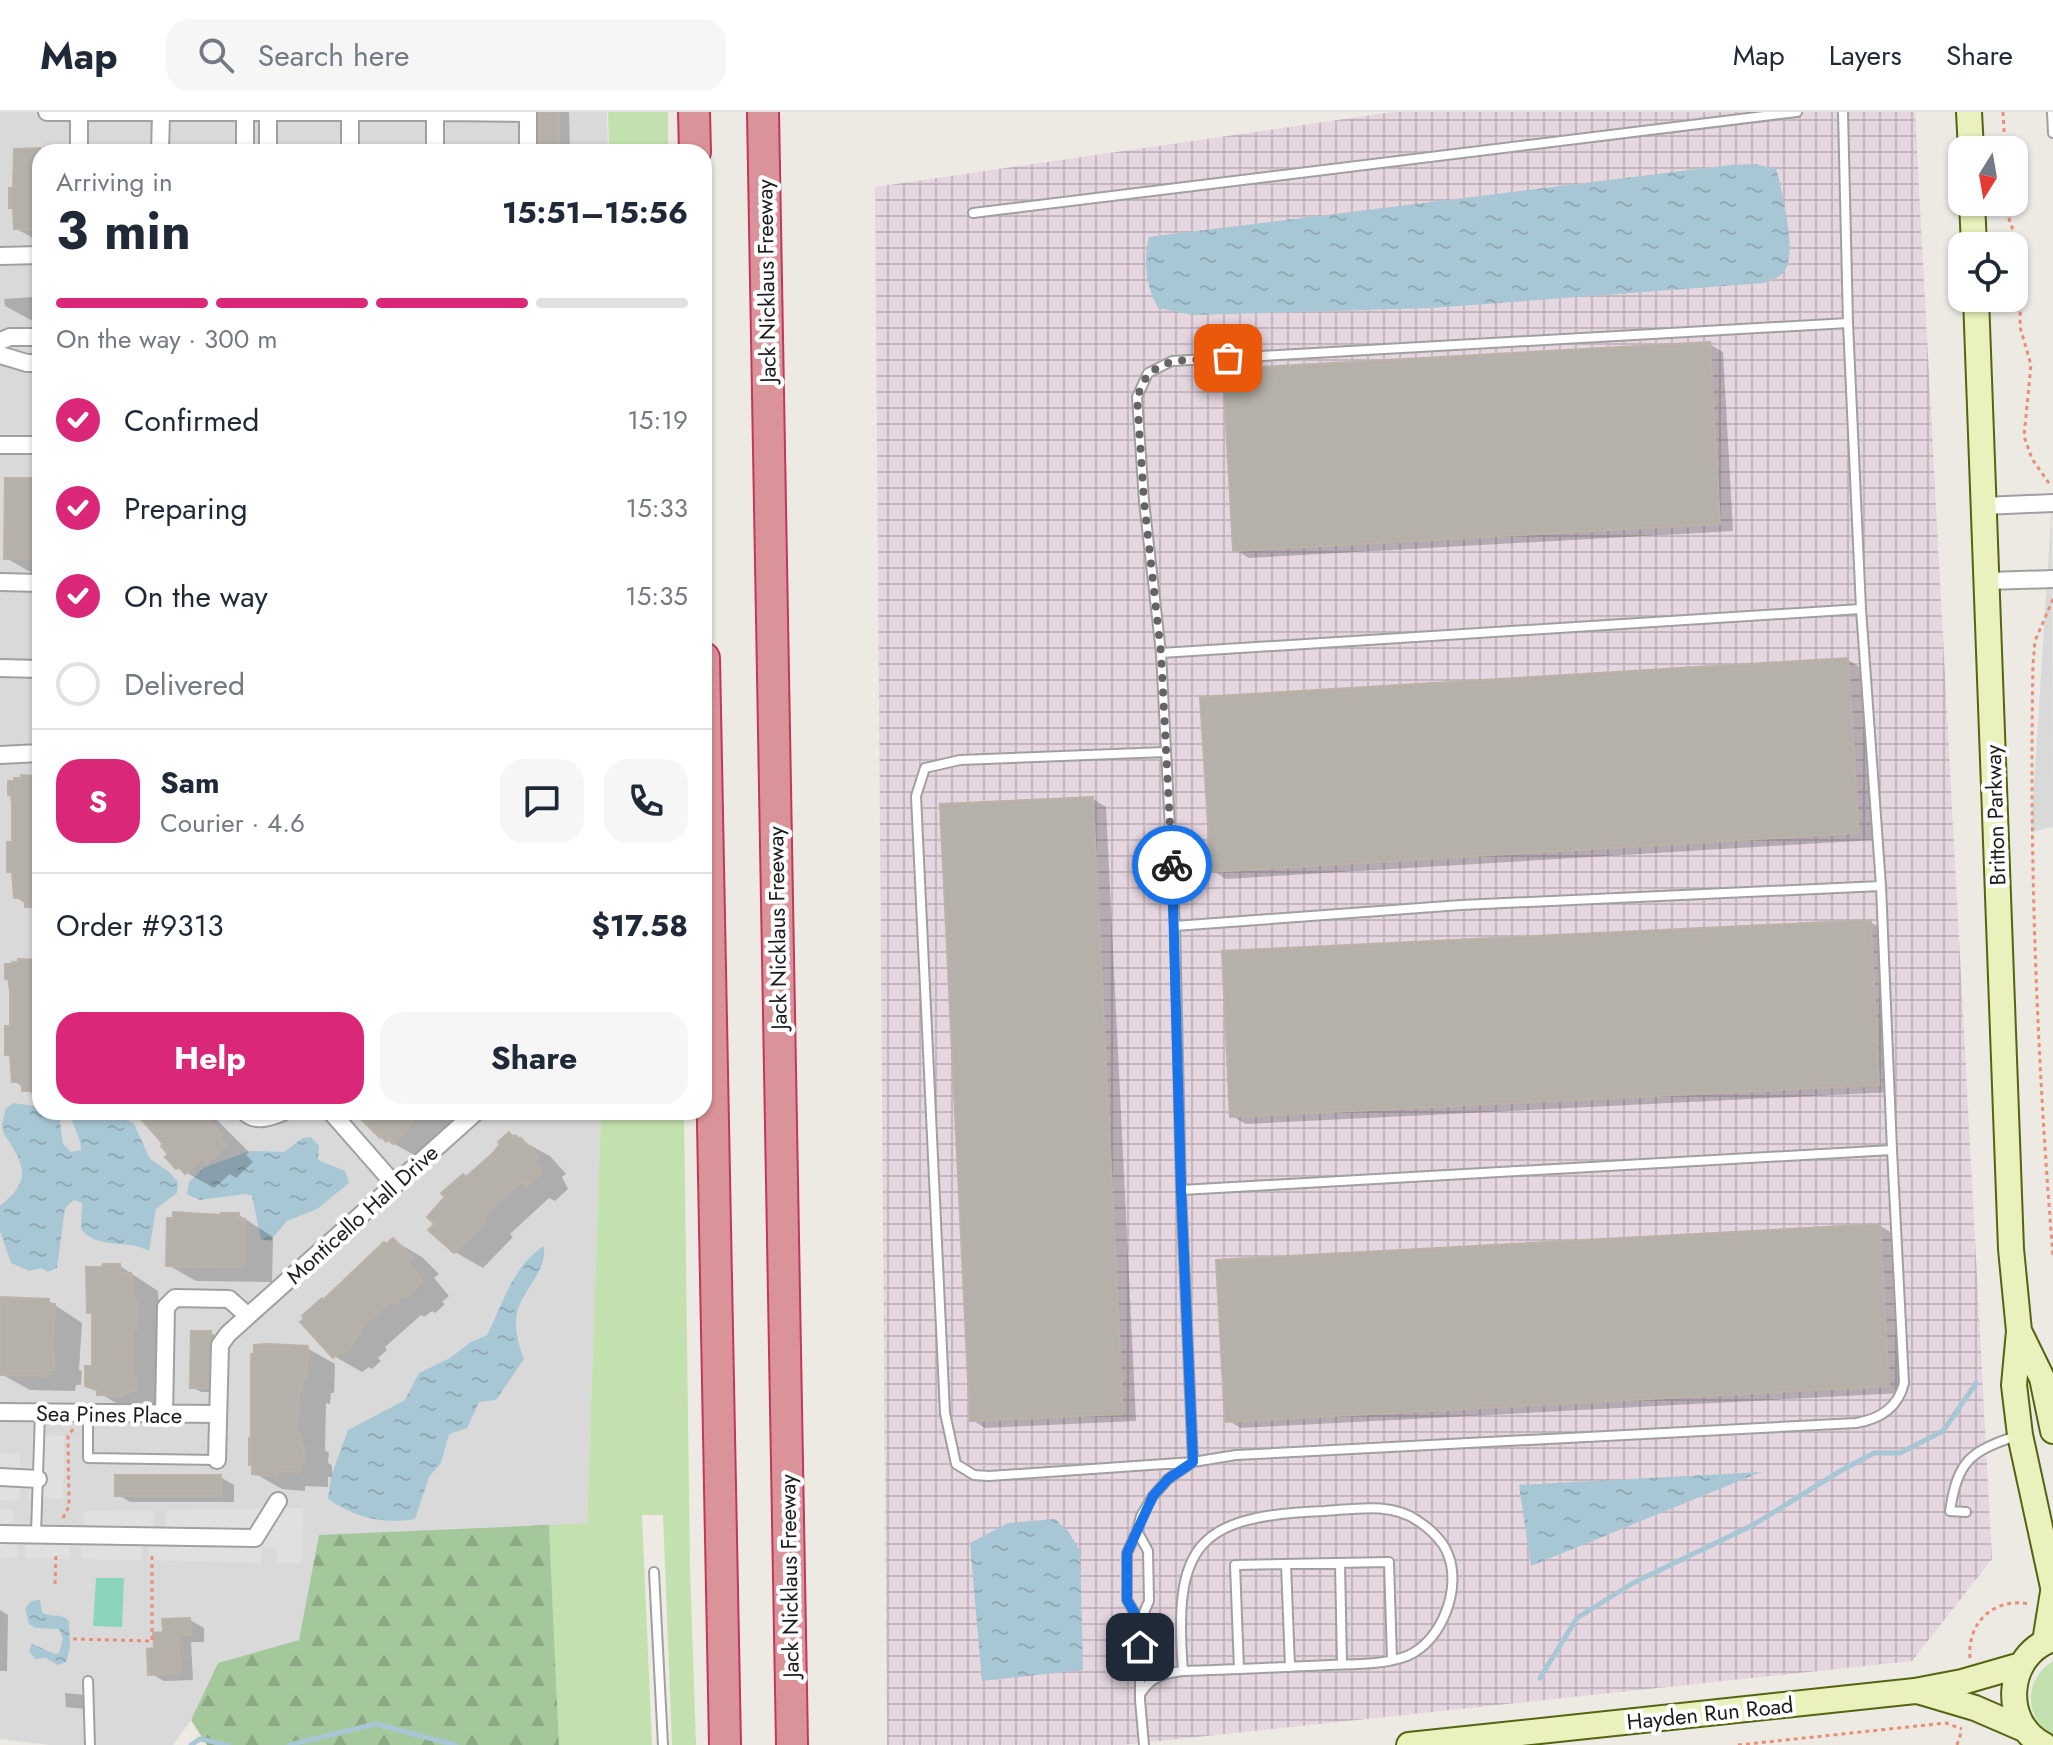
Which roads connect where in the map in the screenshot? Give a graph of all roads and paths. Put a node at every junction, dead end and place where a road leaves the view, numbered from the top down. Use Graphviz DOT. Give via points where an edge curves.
graph roads {
  1 [pos="47,112"];
  2 [pos="245,112"];
  3 [pos="268,112"];
  4 [pos="432,112"];
  5 [pos="442,112"];
  6 [pos="528,112"];
  7 [pos="694,112"];
  8 [pos="763,112"];
  9 [pos="1797,112"];
  10 [pos="1843,112"];
  11 [pos="1969,112"];
  12 [pos="2003,112"];
  13 [pos="2052,112"];
  14 [pos="79,113"];
  15 [pos="161,113"];
  16 [pos="350,113"];
  17 [pos="2053,133"];
  18 [pos="1970,136"];
  19 [pos="2004,136"];
  20 [pos="79,144"];
  21 [pos="160,144"];
  22 [pos="245,144"];
  23 [pos="268,144"];
  24 [pos="350,144"];
  25 [pos="434,144"];
  26 [pos="528,144"];
  27 [pos="695,144"];
  28 [pos="973,213"];
  29 [pos="2008,216"];
  30 [pos="32,255"];
  31 [pos="0,256"];
  32 [pos="1977,312"];
  33 [pos="1848,323"];
  34 [pos="32,337"];
  35 [pos="0,341"];
  36 [pos="0,355"];
  37 [pos="32,363"];
  38 [pos="0,445"];
  39 [pos="32,445"];
  40 [pos="2052,503"];
  41 [pos="1984,506"];
  42 [pos="2053,579"];
  43 [pos="1987,581"];
  44 [pos="0,582"];
  45 [pos="32,583"];
  46 [pos="2053,599"];
  47 [pos="1861,609"];
  48 [pos="1161,653"];
  49 [pos="0,668"];
  50 [pos="32,669"];
  51 [pos="1166,752"];
  52 [pos="32,753"];
  53 [pos="0,755"];
  54 [pos="1881,886"];
  55 [pos="1175,926"];
  56 [pos="712,1068"];
  57 [pos="338,1120"];
  58 [pos="467,1120"];
  59 [pos="1892,1150"];
  60 [pos="395,1185"];
  61 [pos="1181,1190"];
  62 [pos="2053,1256"];
  63 [pos="248,1316"];
  64 [pos="2019,1331"];
  65 [pos="0,1412"];
  66 [pos="40,1413"];
  67 [pos="83,1414"];
  68 [pos="218,1414"];
  69 [pos="164,1415"];
  70 [pos="2053,1431"];
  71 [pos="2020,1435"];
  72 [pos="217,1460"];
  73 [pos="1193,1462"];
  74 [pos="0,1477"];
  75 [pos="38,1479"];
  76 [pos="278,1501"];
  77 [pos="1966,1512"];
  78 [pos="1137,1531"];
  79 [pos="0,1534"];
  80 [pos="36,1535"];
  81 [pos="56,1535"];
  82 [pos="152,1536"];
  83 [pos="1340,1563"];
  84 [pos="1286,1564"];
  85 [pos="654,1572"];
  86 [pos="55,1584"];
  87 [pos="2048,1595"];
  88 [pos="1140,1622"];
  89 [pos="73,1639"];
  90 [pos="2049,1640"];
  91 [pos="1392,1660"];
  92 [pos="1342,1664"];
  93 [pos="1972,1664"];
  94 [pos="2021,1665"];
  95 [pos="1290,1667"];
  96 [pos="1239,1669"];
  97 [pos="1183,1671"];
  98 [pos="88,1681"];
  99 [pos="1915,1691"];
  100 [pos="1141,1693"];
  101 [pos="725,1734"];
  102 [pos="2037,1741"];
  103 [pos="90,1745"];
  104 [pos="663,1745"];
  105 [pos="792,1745"];
  106 [pos="1144,1745"];
  107 [pos="1409,1745"];
  108 [pos="1738,1745"];
  109 [pos="1957,1745"];
  1 -- 14 [label="street"];
  2 -- 3 [label="street"];
  2 -- 15 [label="street"];
  2 -- 22 [label="street"];
  3 -- 16 [label="street"];
  3 -- 23 [label="street"];
  4 -- 16 [label="street"];
  4 -- 25 [label="street"];
  5 -- 6 [label="street"];
  6 -- 26 [label="street"];
  7 -- 27 [label="highway"];
  8 -- 105 [label="highway, Jack Nicklaus Freeway"];
  9 -- 28 [label="lane"];
  10 -- 33 [label="lane"];
  11 -- 18 [label="main road"];
  12 -- 19 [label="path"];
  13 -- 17 [label="lane"];
  14 -- 15 [label="street"];
  14 -- 20 [label="street"];
  15 -- 21 [label="street"];
  16 -- 24 [label="street"];
  29 -- 40 [label="path" via="2021,252 2020,327 2031,365 2024,436 2032,459 2051,485"];
  30 -- 31 [label="street"];
  32 -- 41 [label="main road, Britton Parkway"];
  33 -- 47 [label="lane"];
  33 -- 48 [label="lane" via="1172,361 1148,373 1137,397"];
  34 -- 35 [label="street"];
  36 -- 37 [label="street"];
  38 -- 39 [label="street"];
  40 -- 41 [label="street"];
  41 -- 43 [label="main road, Britton Parkway"];
  42 -- 43 [label="street"];
  43 -- 64 [label="main road, Britton Parkway" via="2011,1249"];
  44 -- 45 [label="street"];
  46 -- 62 [label="path" via="2035,641 2031,832"];
  47 -- 48 [label="lane"];
  47 -- 54 [label="lane"];
  48 -- 51 [label="lane"];
  49 -- 50 [label="street"];
  51 -- 55 [label="lane"];
  51 -- 73 [label="lane" via="960,760 925,768 916,796 945,1413 956,1464 974,1475 989,1476"];
  52 -- 53 [label="street"];
  54 -- 55 [label="lane" via="1461,905"];
  54 -- 59 [label="lane"];
  55 -- 61 [label="lane"];
  56 -- 101 [label="highway"];
  57 -- 60 [label="street"];
  58 -- 60 [label="street, Monticello Hall Drive"];
  59 -- 61 [label="lane"];
  59 -- 73 [label="lane" via="1904,1383 1896,1402 1872,1420 1236,1455"];
  60 -- 63 [label="street, Monticello Hall Drive"];
  61 -- 73 [label="lane"];
  63 -- 68 [label="street, Monticello Hall Drive" via="220,1345"];
  63 -- 69 [label="street" via="229,1299 175,1298 166,1307"];
  64 -- 70 [label="main road, Britton Parkway" via="2042,1378"];
  64 -- 71 [label="main road, Britton Parkway" via="2014,1385"];
  65 -- 66 [label="street, Sea Pines Place"];
  66 -- 67 [label="street, Sea Pines Place"];
  66 -- 75 [label="lane"];
  67 -- 69 [label="street, Sea Pines Place"];
  67 -- 72 [label="lane" via="88,1458"];
  67 -- 81 [label="path" via="68,1436 69,1506"];
  68 -- 69 [label="street, Sea Pines Place"];
  68 -- 72 [label="street, Monticello Hall Drive"];
  71 -- 77 [label="lane" via="1985,1446 1960,1470 1950,1511"];
  71 -- 87 [label="main road, Britton Parkway"];
  73 -- 78 [label="lane" via="1153,1496"];
  74 -- 75 [label="street"];
  75 -- 80 [label="lane"];
  76 -- 82 [label="street" via="255,1538"];
  78 -- 88 [label="lane" via="1148,1551 1149,1601"];
  78 -- 88 [label="lane" via="1127,1553 1127,1600"];
  79 -- 80 [label="street"];
  80 -- 81 [label="street"];
  81 -- 82 [label="street"];
  81 -- 86 [label="path"];
  82 -- 89 [label="path" via="152,1641"];
  83 -- 84 [label="lane"];
  83 -- 91 [label="lane" via="1389,1562"];
  83 -- 92 [label="lane"];
  84 -- 95 [label="lane"];
  84 -- 96 [label="lane" via="1235,1565"];
  85 -- 104 [label="lane"];
  87 -- 90 [label="main road, Britton Parkway"];
  87 -- 93 [label="path" via="1985,1613 1970,1641"];
  88 -- 100 [label="lane"];
  90 -- 94 [label="main road"];
  91 -- 92 [label="lane"];
  91 -- 97 [label="lane" via="1411,1655 1430,1641 1447,1607 1452,1570 1438,1538 1403,1512 1379,1508 1273,1513 1218,1529 1195,1554 1179,1613"];
  92 -- 95 [label="lane"];
  94 -- 99 [label="main road, Hayden Run Road"];
  94 -- 102 [label="main road" via="2013,1699 2017,1716"];
  95 -- 96 [label="lane"];
  96 -- 97 [label="lane"];
  97 -- 100 [label="lane" via="1160,1675"];
  98 -- 103 [label="lane"];
  99 -- 102 [label="main road, Hayden Run Road" via="1975,1708"];
  99 -- 107 [label="main road, Hayden Run Road"];
  100 -- 106 [label="lane"];
  108 -- 109 [label="path" via="1946,1723 1963,1727"];
}
